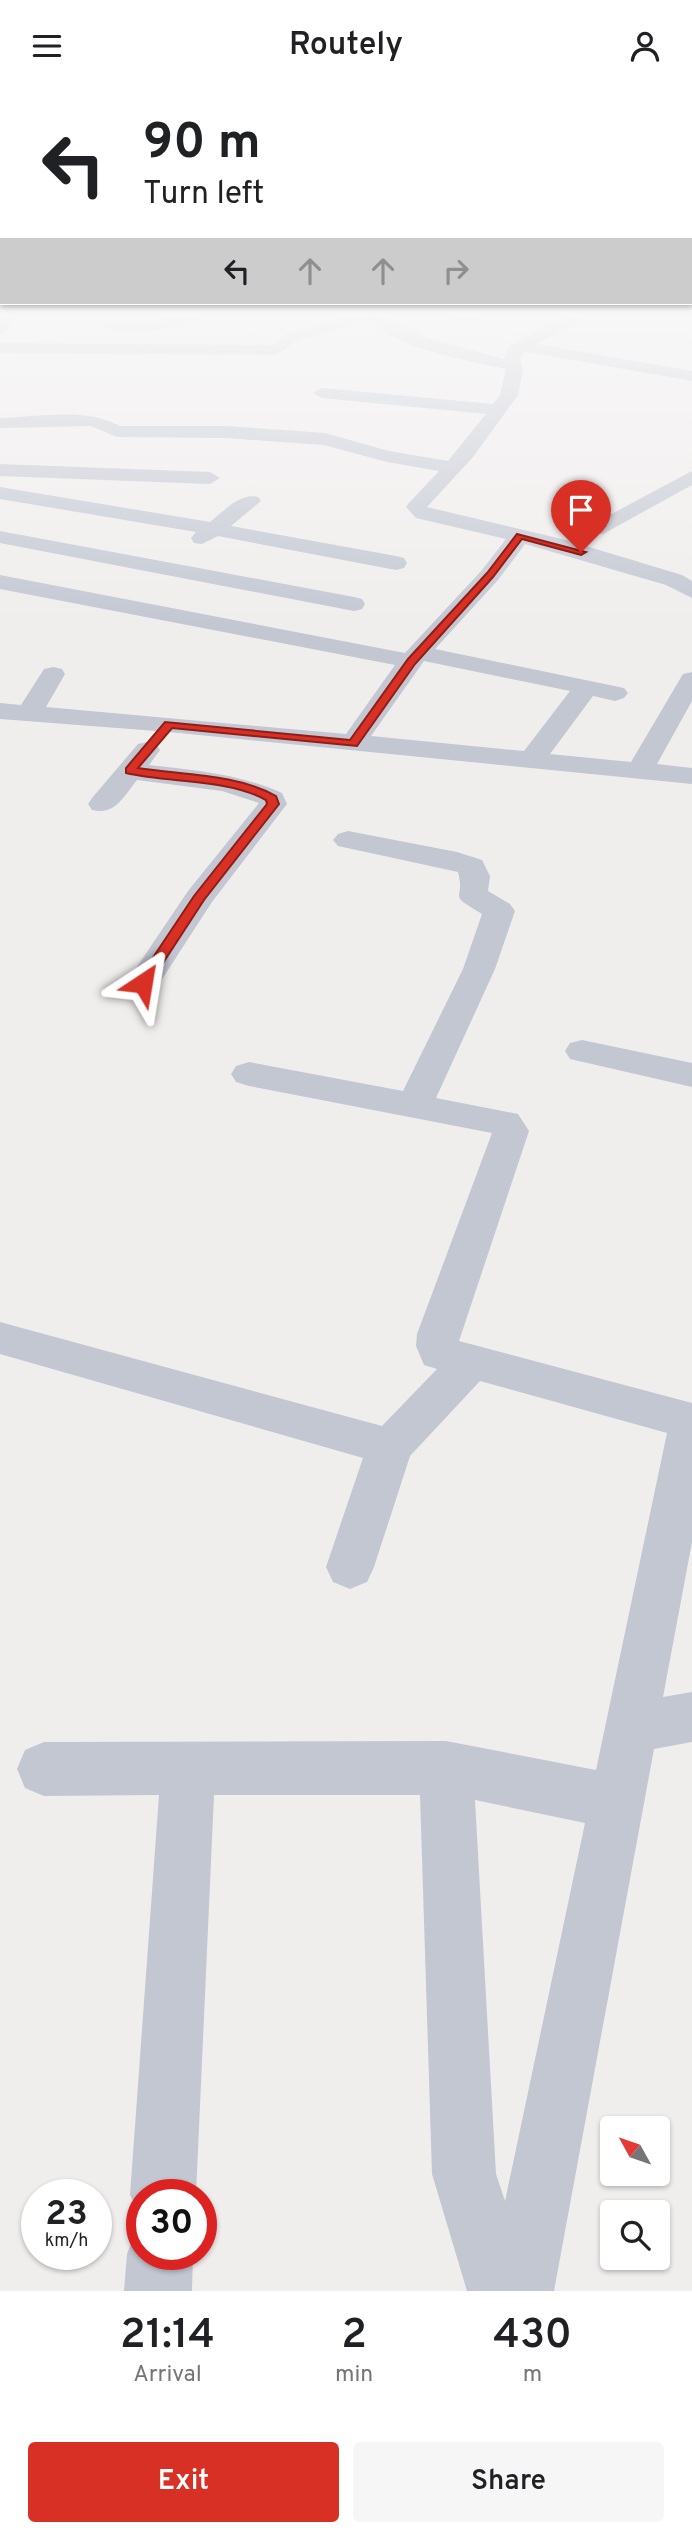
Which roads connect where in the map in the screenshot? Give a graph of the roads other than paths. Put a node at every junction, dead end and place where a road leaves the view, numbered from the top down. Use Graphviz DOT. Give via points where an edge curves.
graph roads {
  1 [pos="490,421"];
  2 [pos="100,422"];
  3 [pos="0,423"];
  4 [pos="453,467"];
  5 [pos="0,470"];
  6 [pos="692,477"];
  7 [pos="210,478"];
  8 [pos="0,493"];
  9 [pos="251,501"];
  10 [pos="441,518"];
  11 [pos="214,529"];
  12 [pos="596,530"];
  13 [pos="520,536"];
  14 [pos="0,537"];
  15 [pos="396,563"];
  16 [pos="692,564"];
  17 [pos="162,567"];
  18 [pos="0,582"];
  19 [pos="683,585"];
  20 [pos="112,603"];
  21 [pos="334,623"];
  22 [pos="415,657"];
  23 [pos="52,674"];
  24 [pos="692,679"];
  25 [pos="587,687"];
  26 [pos="615,693"];
  27 [pos="0,711"];
  28 [pos="29,713"];
  29 [pos="169,724"];
  30 [pos="353,743"];
  31 [pos="531,760"];
  32 [pos="130,771"];
  33 [pos="639,771"];
  34 [pos="692,776"];
  35 [pos="102,804"];
  36 [pos="348,840"];
  37 [pos="143,983"];
  38 [pos="582,1051"];
  39 [pos="249,1074"];
  40 [pos="692,1075"];
  41 [pos="414,1105"];
  42 [pos="0,1338"];
  43 [pos="471,1362"];
  44 [pos="692,1421"];
  45 [pos="390,1447"];
  46 [pos="350,1567"];
  47 [pos="692,1717"];
  48 [pos="632,1728"];
  49 [pos="446,1768"];
  50 [pos="44,1769"];
  51 [pos="188,1769"];
  52 [pos="618,1802"];
  53 [pos="164,2179"];
  54 [pos="159,2270"];
  55 [pos="158,2291"];
  56 [pos="501,2291"];
  57 [pos="520,2291"];
  1 -- 4 [label="street"];
  2 -- 3 [label="street"];
  2 -- 4 [label="street" via="117,431 325,439"];
  4 -- 10 [label="street" via="416,506 423,514"];
  5 -- 7 [label="street"];
  6 -- 12 [label="street"];
  8 -- 11 [label="street"];
  9 -- 11 [label="street"];
  10 -- 13 [label="street"];
  10 -- 15 [label="street"];
  11 -- 15 [label="street"];
  11 -- 17 [label="street"];
  13 -- 19 [label="street"];
  13 -- 22 [label="street"];
  14 -- 17 [label="street"];
  15 -- 21 [label="street"];
  16 -- 19 [label="street"];
  17 -- 20 [label="street"];
  17 -- 21 [label="street"];
  18 -- 20 [label="street"];
  20 -- 21 [label="street"];
  21 -- 22 [label="street"];
  22 -- 25 [label="street"];
  22 -- 30 [label="street"];
  23 -- 28 [label="street"];
  24 -- 33 [label="street"];
  25 -- 26 [label="street"];
  25 -- 31 [label="street"];
  27 -- 28 [label="street"];
  28 -- 29 [label="street"];
  29 -- 30 [label="street"];
  29 -- 32 [label="street"];
  30 -- 31 [label="street"];
  31 -- 33 [label="street"];
  32 -- 35 [label="street"];
  32 -- 37 [label="street" via="234,785 262,793 273,804 199,898"];
  33 -- 34 [label="street"];
  36 -- 41 [label="street" via="471,866 475,876 472,895 499,911 480,969"];
  38 -- 40 [label="street"];
  39 -- 41 [label="street"];
  41 -- 43 [label="street" via="505,1123 511,1131 438,1334 439,1353"];
  42 -- 45 [label="street"];
  43 -- 44 [label="street"];
  43 -- 45 [label="street"];
  44 -- 48 [label="street"];
  45 -- 46 [label="street"];
  47 -- 48 [label="street"];
  48 -- 52 [label="street"];
  49 -- 51 [label="street"];
  49 -- 52 [label="street"];
  49 -- 56 [label="street" via="464,2174"];
  50 -- 51 [label="street"];
  51 -- 53 [label="street"];
  52 -- 57 [label="street"];
  54 -- 55 [label="street"];
}
